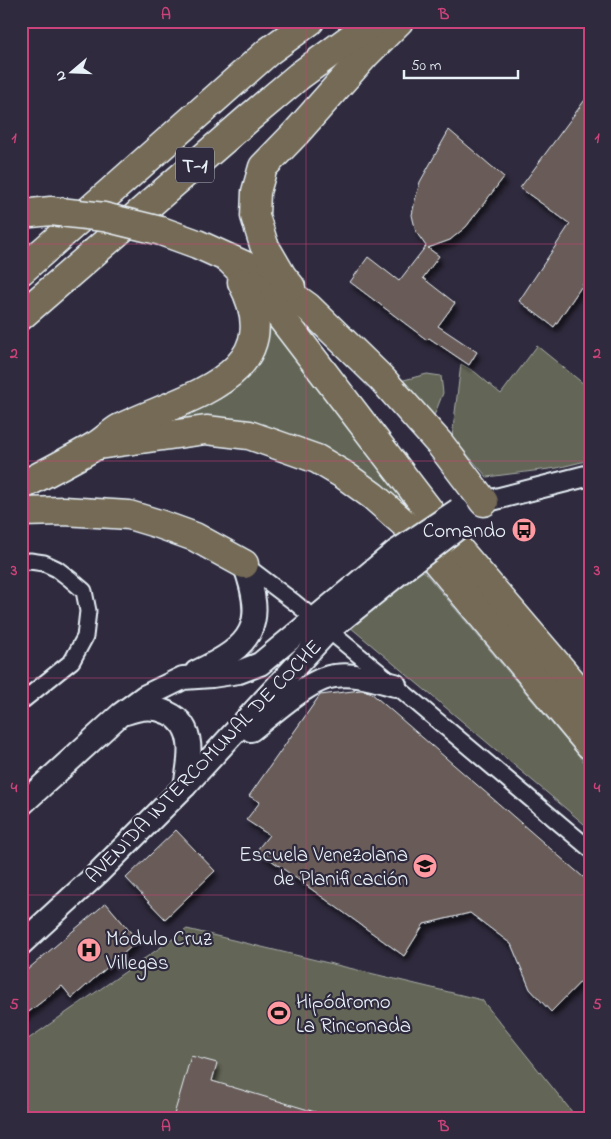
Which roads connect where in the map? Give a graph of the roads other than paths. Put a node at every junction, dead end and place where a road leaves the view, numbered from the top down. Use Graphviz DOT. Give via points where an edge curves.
graph roads {
  1 [pos="310,21"];
  2 [pos="374,21"];
  3 [pos="399,21"];
  4 [pos="21,214"];
  5 [pos="229,259"];
  6 [pos="21,271"];
  7 [pos="308,307"];
  8 [pos="21,316"];
  9 [pos="98,445"];
  10 [pos="590,475"];
  11 [pos="21,486"];
  12 [pos="484,502"];
  13 [pos="21,512"];
  14 [pos="21,562"];
  15 [pos="244,564"];
  16 [pos="321,626"];
  17 [pos="183,678"];
  18 [pos="395,685"];
  19 [pos="21,702"];
  20 [pos="590,703"];
  21 [pos="121,714"];
  22 [pos="590,745"];
  23 [pos="220,748"];
  24 [pos="185,786"];
  25 [pos="21,805"];
  26 [pos="590,850"];
  27 [pos="21,944"];
  1 -- 6 [label="highway, T-1" via="269,51"];
  2 -- 8 [label="highway, T-1" via="299,76"];
  3 -- 7 [label="highway" via="263,167 256,192 255,216 264,245 282,276"];
  4 -- 5 [label="highway, bridge" via="51,211 104,217 161,231"];
  5 -- 7 [label="highway" via="259,272"];
  5 -- 9 [label="highway" via="250,298 255,315 251,351 235,370 206,389 119,429"];
  5 -- 20 [label="highway" via="261,291 460,551"];
  7 -- 12 [label="highway" via="382,379 440,444"];
  9 -- 11 [label="highway"];
  9 -- 22 [label="highway" via="206,430 249,435 317,459 344,475 407,526"];
  10 -- 12 [label="street"];
  12 -- 16 [label="main road, AVENIDA INTERCOMUNAL DE COCHE, bridge" via="400,560"];
  13 -- 15 [label="highway" via="129,515 195,537"];
  14 -- 19 [label="street" via="44,563 70,578 84,591 88,611 86,637 72,661"];
  15 -- 16 [label="street"];
  15 -- 17 [label="main road" via="252,584 255,613 248,637 218,662"];
  16 -- 17 [label="main road, AVENIDA INTERCOMUNAL DE COCHE" via="260,664 238,672"];
  16 -- 18 [label="street"];
  16 -- 23 [label="main road, AVENIDA INTERCOMUNAL DE COCHE"];
  17 -- 21 [label="main road, AVENIDA INTERCOMUNAL DE COCHE" via="144,697"];
  18 -- 23 [label="main road" via="357,676 323,679 313,683 247,733"];
  18 -- 26 [label="street"];
  21 -- 24 [label="main road" via="152,708 175,716 183,723 189,749"];
  21 -- 25 [label="main road, AVENIDA INTERCOMUNAL DE COCHE"];
  23 -- 24 [label="main road, AVENIDA INTERCOMUNAL DE COCHE"];
  24 -- 27 [label="main road, AVENIDA INTERCOMUNAL DE COCHE"];
}
